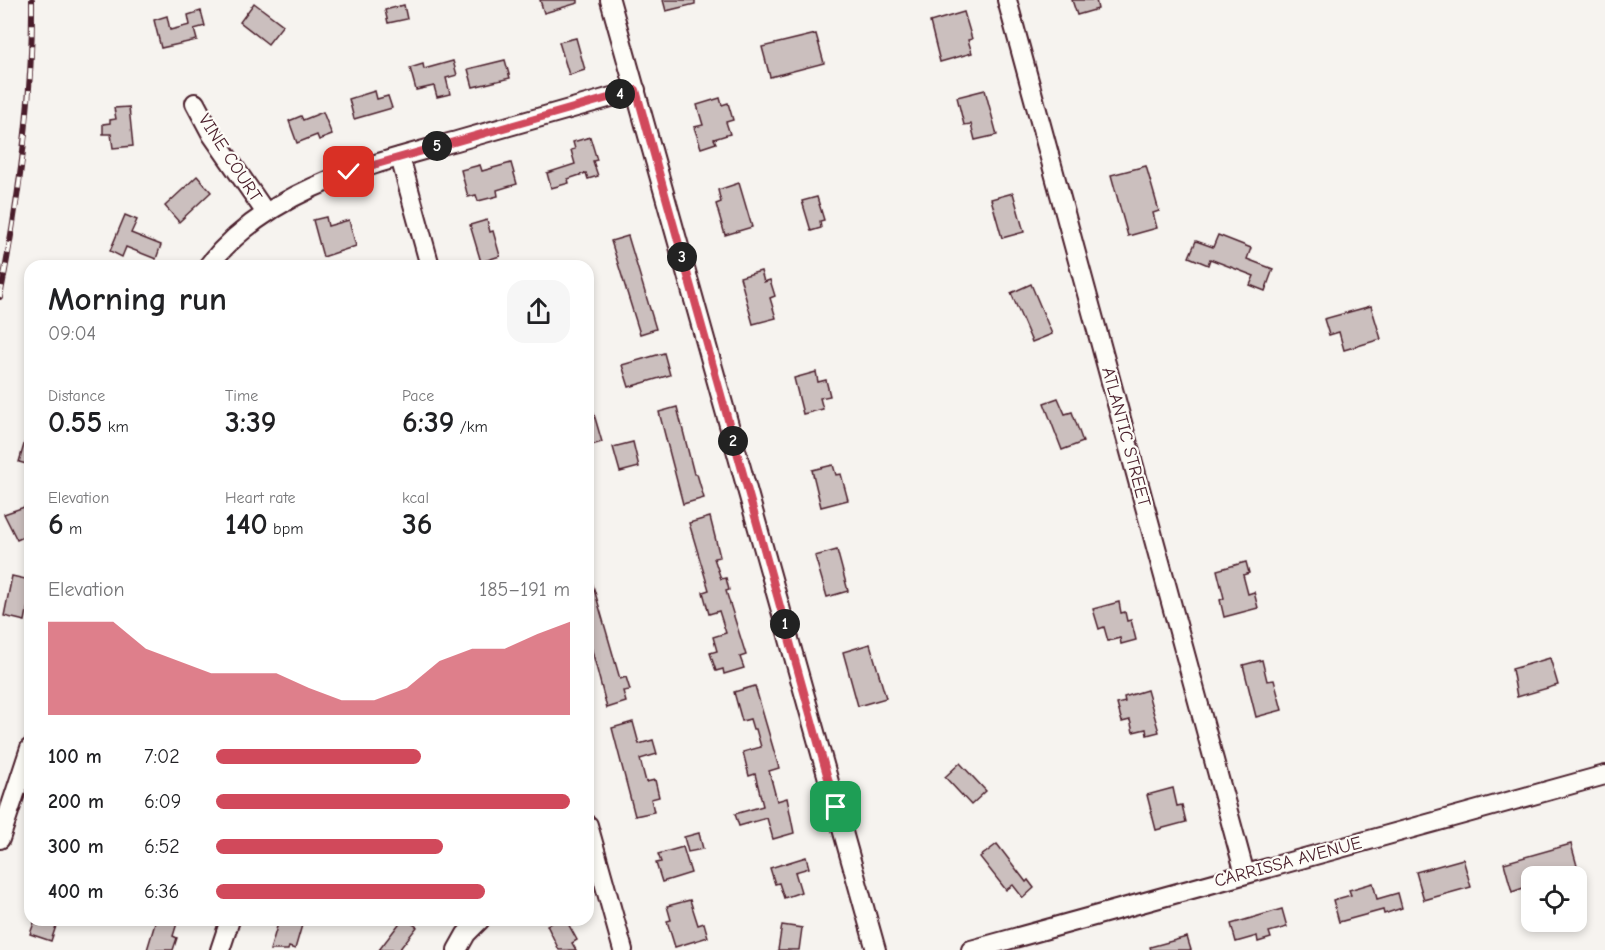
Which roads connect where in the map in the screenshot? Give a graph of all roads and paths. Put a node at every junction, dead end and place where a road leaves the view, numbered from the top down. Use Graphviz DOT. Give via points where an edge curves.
graph roads {
  1 [pos="610,0"];
  2 [pos="1007,0"];
  3 [pos="636,90"];
  4 [pos="195,104"];
  5 [pos="400,157"];
  6 [pos="266,213"];
  7 [pos="212,260"];
  8 [pos="428,260"];
  9 [pos="24,766"];
  10 [pos="1605,775"];
  11 [pos="0,839"];
  12 [pos="1245,874"];
  13 [pos="595,875"];
  14 [pos="228,926"];
  15 [pos="474,926"];
  16 [pos="220,950"];
  17 [pos="457,950"];
  18 [pos="623,950"];
  19 [pos="876,950"];
  20 [pos="971,950"];
  1 -- 3 [label="street"];
  2 -- 12 [label="street, ATLANTIC STREET"];
  3 -- 5 [label="street"];
  3 -- 19 [label="street"];
  4 -- 6 [label="street, VINE COURT"];
  5 -- 6 [label="street" via="321,182"];
  5 -- 8 [label="street"];
  6 -- 7 [label="street" via="221,248"];
  9 -- 11 [label="street"];
  10 -- 12 [label="street, CARRISSA AVENUE"];
  12 -- 20 [label="street, CARRISSA AVENUE"];
  13 -- 18 [label="street"];
  14 -- 16 [label="street"];
  15 -- 17 [label="street"];
}
